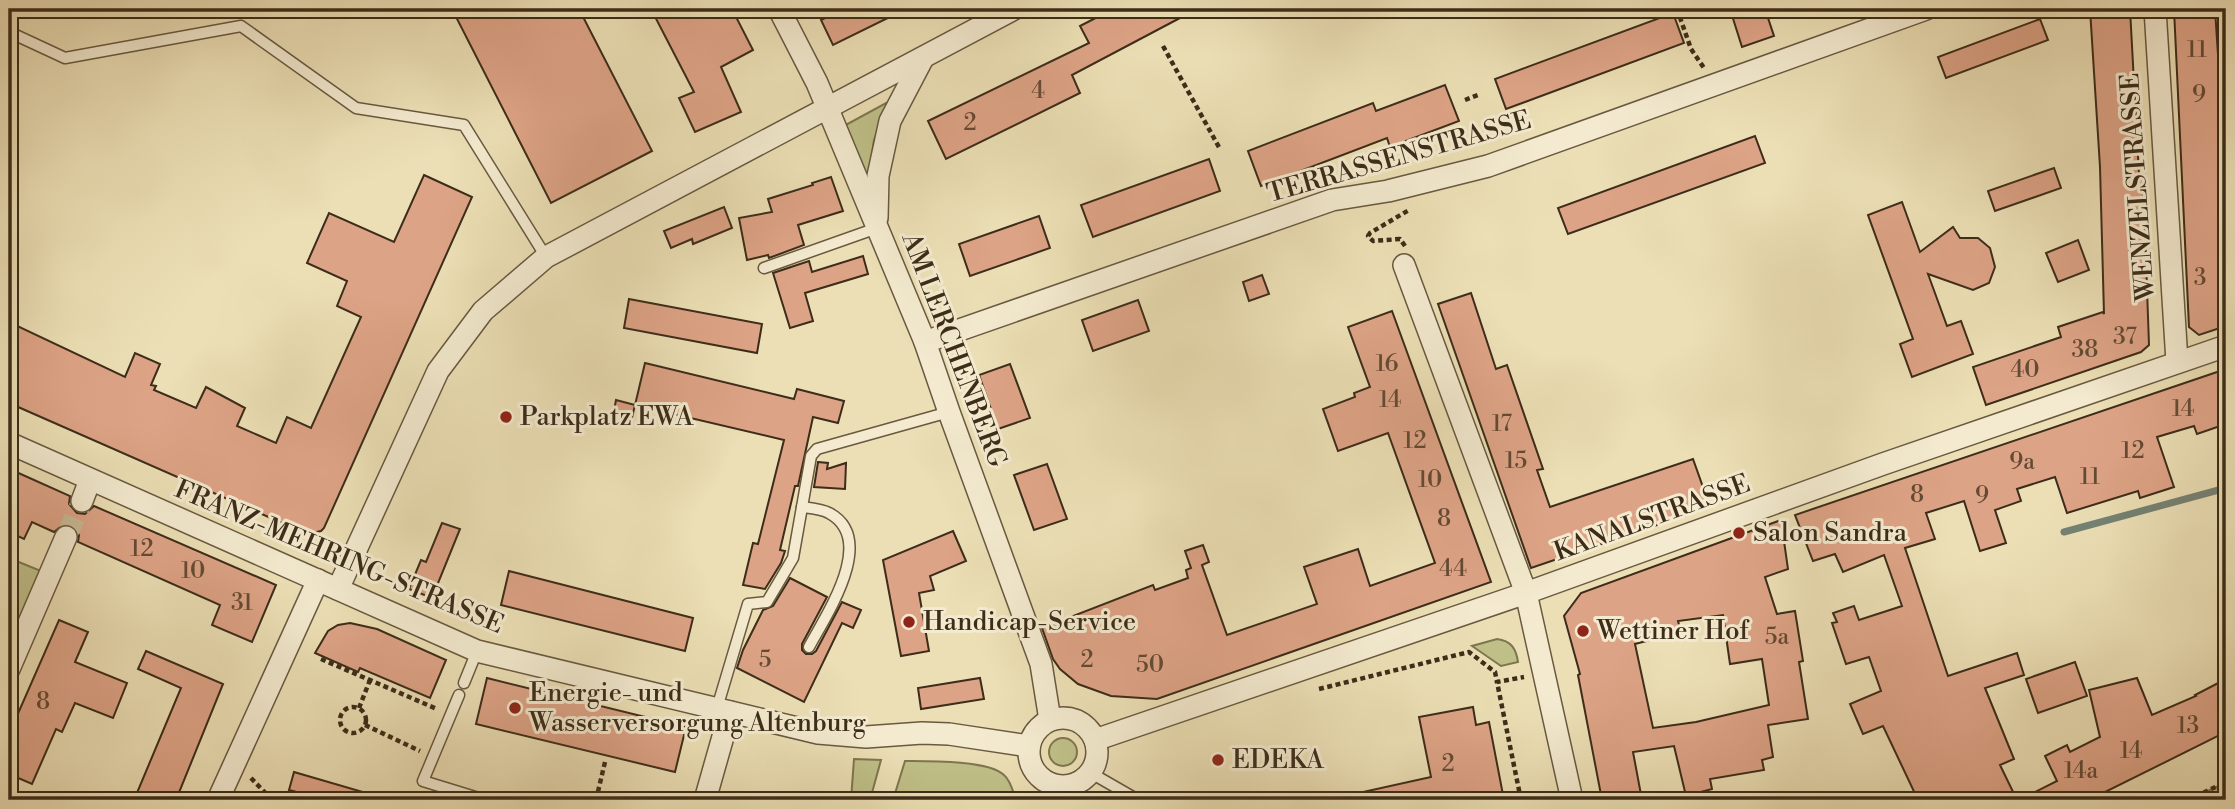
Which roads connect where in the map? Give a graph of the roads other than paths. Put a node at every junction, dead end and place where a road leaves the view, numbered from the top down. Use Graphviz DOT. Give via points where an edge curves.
graph roads {
  1 [pos="779,9"];
  2 [pos="1014,9"];
  3 [pos="1926,9"];
  4 [pos="2155,9"];
  5 [pos="9,32"];
  6 [pos="923,58"];
  7 [pos="827,108"];
  8 [pos="877,228"];
  9 [pos="546,257"];
  10 [pos="1404,265"];
  11 [pos="764,268"];
  12 [pos="925,342"];
  13 [pos="2226,346"];
  14 [pos="2177,362"];
  15 [pos="949,412"];
  16 [pos="9,443"];
  17 [pos="90,480"];
  18 [pos="82,501"];
  19 [pos="802,507"];
  20 [pos="66,537"];
  21 [pos="318,580"];
  22 [pos="338,589"];
  23 [pos="1526,593"];
  24 [pos="809,647"];
  25 [pos="477,651"];
  26 [pos="9,669"];
  27 [pos="464,683"];
  28 [pos="459,695"];
  29 [pos="724,710"];
  30 [pos="1050,720"];
  31 [pos="1095,740"];
  32 [pos="1029,746"];
  33 [pos="1091,773"];
  34 [pos="1064,794"];
  35 [pos="218,800"];
  36 [pos="485,800"];
  37 [pos="705,800"];
  38 [pos="1138,800"];
  39 [pos="1572,800"];
  1 -- 7 [label="street, AM LERCHENBERG"];
  2 -- 6 [label="street"];
  3 -- 12 [label="street, TERRASSENSTRASSE" via="1488,166 1332,200"];
  4 -- 14 [label="street, WENZELSTRASSE"];
  5 -- 9 [label="lane" via="65,58 241,26 356,108 464,125"];
  6 -- 7 [label="street"];
  6 -- 8 [label="street" via="890,121 878,176"];
  7 -- 8 [label="street, AM LERCHENBERG"];
  7 -- 9 [label="street"];
  8 -- 11 [label="lane"];
  8 -- 12 [label="street, AM LERCHENBERG"];
  9 -- 22 [label="street" via="483,311 438,371"];
  10 -- 23 [label="street"];
  12 -- 15 [label="street, AM LERCHENBERG"];
  13 -- 14 [label="street, KANALSTRASSE"];
  14 -- 23 [label="street, KANALSTRASSE"];
  15 -- 19 [label="lane" via="817,449 811,456"];
  15 -- 30 [label="street, AM LERCHENBERG" via="1041,664"];
  16 -- 17 [label="street, FRANZ-MEHRING-STRASSE"];
  17 -- 18 [label="street"];
  17 -- 21 [label="street, FRANZ-MEHRING-STRASSE"];
  19 -- 24 [label="lane" via="827,512 840,521 848,539 844,582"];
  19 -- 29 [label="lane" via="793,558 767,602 748,604"];
  20 -- 26 [label="street"];
  21 -- 22 [label="street, FRANZ-MEHRING-STRASSE"];
  21 -- 35 [label="street"];
  22 -- 25 [label="street, FRANZ-MEHRING-STRASSE"];
  23 -- 31 [label="street, KANALSTRASSE"];
  23 -- 39 [label="street"];
  25 -- 27 [label="lane"];
  25 -- 29 [label="street, FRANZ-MEHRING-STRASSE"];
  28 -- 36 [label="lane" via="423,781"];
  29 -- 32 [label="street, FRANZ-MEHRING-STRASSE" via="818,733 866,737 949,734"];
  29 -- 37 [label="street"];
  30 -- 31 [label="street" via="1082,724"];
  30 -- 32 [label="street" via="1033,735"];
  31 -- 33 [label="street" via="1098,751"];
  32 -- 34 [label="street" via="1037,776"];
  33 -- 34 [label="street"];
  33 -- 38 [label="lane"];
}
